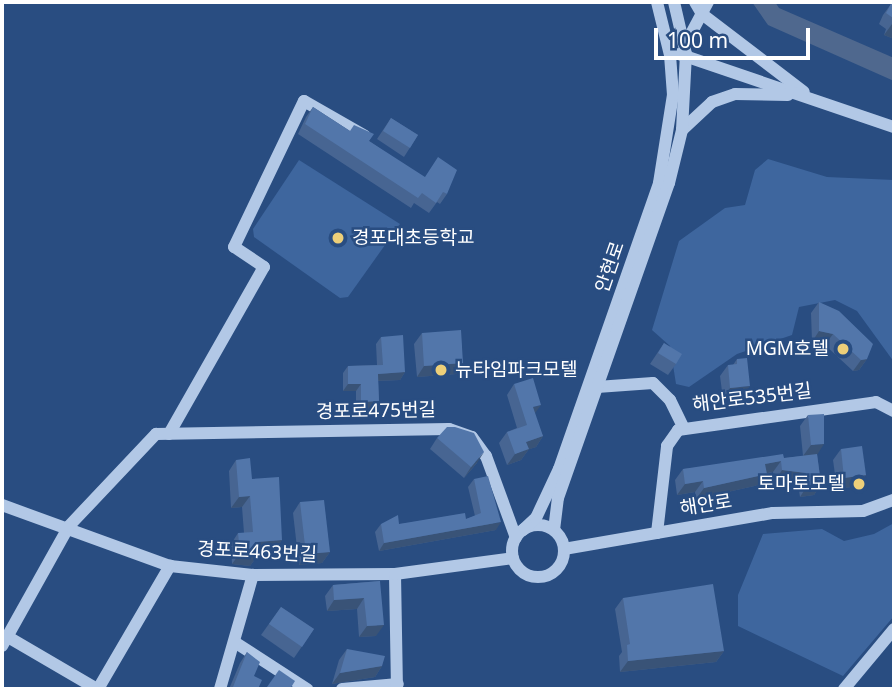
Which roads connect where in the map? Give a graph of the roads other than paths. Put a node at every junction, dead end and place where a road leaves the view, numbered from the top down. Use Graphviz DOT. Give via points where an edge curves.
graph roads {
  1 [pos="657,2"];
  2 [pos="674,2"];
  3 [pos="695,2"];
  4 [pos="705,8"];
  5 [pos="685,50"];
  6 [pos="670,55"];
  7 [pos="812,98"];
  8 [pos="894,127"];
  9 [pos="682,130"];
  10 [pos="366,136"];
  11 [pos="597,387"];
  12 [pos="894,411"];
  13 [pos="683,428"];
  14 [pos="169,434"];
  15 [pos="894,500"];
  16 [pos="2,505"];
  17 [pos="69,526"];
  18 [pos="554,530"];
  19 [pos="657,533"];
  20 [pos="520,534"];
  21 [pos="564,549"];
  22 [pos="513,558"];
  23 [pos="170,566"];
  24 [pos="395,574"];
  25 [pos="253,575"];
  26 [pos="894,629"];
  27 [pos="5,642"];
  28 [pos="236,643"];
  29 [pos="397,687"];
  30 [pos="98,689"];
  31 [pos="220,689"];
  32 [pos="307,689"];
  33 [pos="342,689"];
  34 [pos="844,689"];
  1 -- 6 [label="street, 안현로"];
  2 -- 5 [label="street, 안현로"];
  3 -- 4 [label="street"];
  4 -- 5 [label="street"];
  4 -- 7 [label="street"];
  5 -- 6 [label="street"];
  5 -- 7 [label="street"];
  5 -- 9 [label="street, 안현로"];
  6 -- 20 [label="street, 안현로" via="673,95 659,183 559,469 536,518"];
  7 -- 8 [label="street"];
  7 -- 9 [label="street" via="735,94 712,102"];
  9 -- 11 [label="street, 안현로" via="669,183"];
  10 -- 14 [label="street, 경포로475번길" via="304,101 234,247 264,267"];
  11 -- 13 [label="street" via="653,383 670,400"];
  11 -- 18 [label="street, 안현로" via="558,498"];
  12 -- 13 [label="street, 해안로535번길" via="876,402"];
  13 -- 19 [label="street, 해안로535번길" via="667,446"];
  14 -- 17 [label="street, 경포로475번길" via="156,435"];
  14 -- 20 [label="street, 경포로475번길" via="449,429 472,437 486,456"];
  15 -- 19 [label="street, 해안로" via="863,511 773,513"];
  16 -- 17 [label="street, 경포로463번길"];
  17 -- 23 [label="street, 경포로463번길"];
  17 -- 27 [label="street, 경포로475번길"];
  18 -- 20 [label="street" via="539,525"];
  18 -- 21 [label="street"];
  19 -- 21 [label="street, 해안로"];
  20 -- 22 [label="street"];
  21 -- 22 [label="street" via="560,565 539,577 523,572"];
  22 -- 24 [label="street"];
  23 -- 25 [label="street, 경포로463번길"];
  23 -- 30 [label="street"];
  24 -- 25 [label="street, 경포로463번길"];
  24 -- 29 [label="street"];
  25 -- 28 [label="street"];
  26 -- 34 [label="street"];
  27 -- 30 [label="street"];
  28 -- 31 [label="street"];
  28 -- 32 [label="street"];
  29 -- 33 [label="street"];
}
